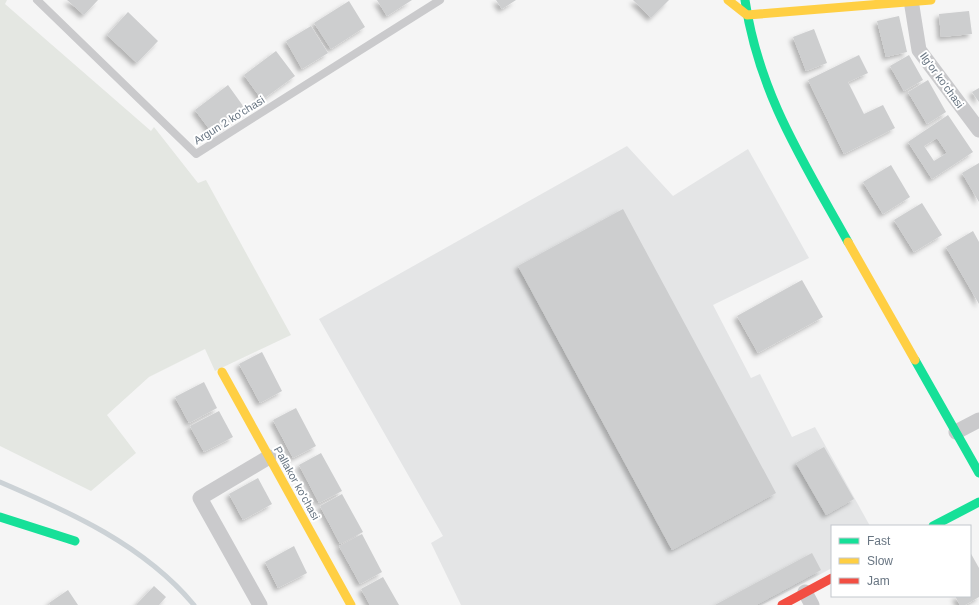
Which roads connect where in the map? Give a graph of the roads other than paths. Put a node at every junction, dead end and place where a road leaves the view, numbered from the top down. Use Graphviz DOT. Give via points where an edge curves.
graph roads {
  1 [pos="37,0"];
  2 [pos="440,0"];
  3 [pos="728,0"];
  4 [pos="745,0"];
  5 [pos="931,0"];
  6 [pos="911,1"];
  7 [pos="747,15"];
  8 [pos="979,130"];
  9 [pos="222,372"];
  10 [pos="979,420"];
  11 [pos="956,432"];
  12 [pos="269,457"];
  13 [pos="979,473"];
  14 [pos="979,502"];
  15 [pos="0,517"];
  16 [pos="935,525"];
  17 [pos="75,541"];
  18 [pos="831,579"];
  19 [pos="808,599"];
  20 [pos="260,605"];
  21 [pos="351,605"];
  22 [pos="782,605"];
  1 -- 2 [label="lane, Argun 2 ko'chasi" via="196,154"];
  3 -- 7 [label="street"];
  4 -- 7 [label="street"];
  5 -- 6 [label="street"];
  6 -- 7 [label="street"];
  6 -- 8 [label="street, Ilg'or ko'chasi" via="919,50"];
  7 -- 11 [label="street" via="762,77 787,133"];
  9 -- 12 [label="street, Pallakor ko'chasi"];
  10 -- 11 [label="street"];
  11 -- 13 [label="street"];
  12 -- 20 [label="street" via="200,498"];
  12 -- 21 [label="street, Pallakor ko'chasi"];
  14 -- 16 [label="street"];
  15 -- 17 [label="street"];
  18 -- 19 [label="street"];
  19 -- 22 [label="street"];
}
